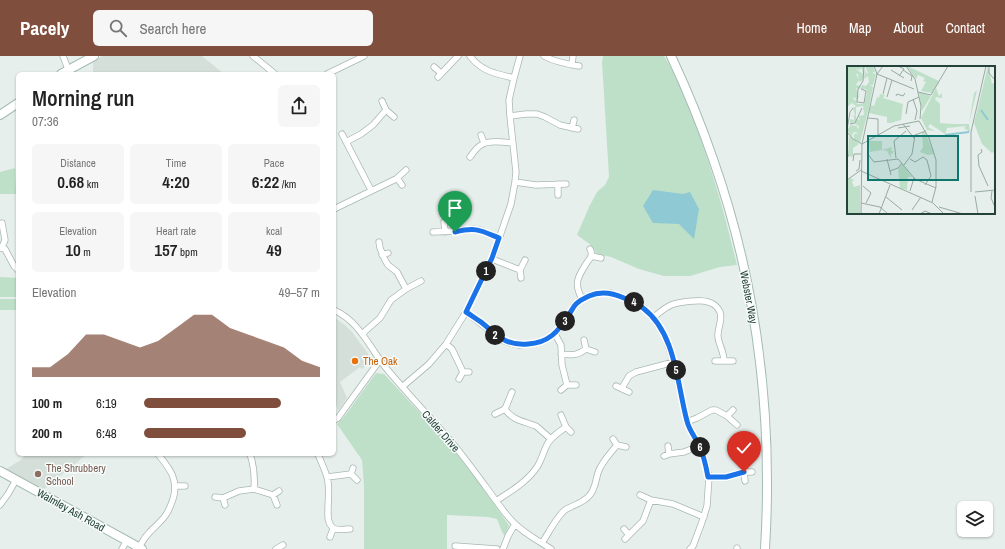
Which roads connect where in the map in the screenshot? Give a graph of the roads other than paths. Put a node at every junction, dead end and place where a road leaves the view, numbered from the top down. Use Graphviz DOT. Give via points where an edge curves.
graph roads {
  1 [pos="63,56"];
  2 [pos="94,56"];
  3 [pos="253,56"];
  4 [pos="364,56"];
  5 [pos="458,56"];
  6 [pos="470,56"];
  7 [pos="520,56"];
  8 [pos="544,56"];
  9 [pos="573,56"];
  10 [pos="671,56"];
  11 [pos="572,65"];
  12 [pos="579,66"];
  13 [pos="434,67"];
  14 [pos="68,69"];
  15 [pos="64,72"];
  16 [pos="273,72"];
  17 [pos="331,72"];
  18 [pos="514,78"];
  19 [pos="382,101"];
  20 [pos="16,104"];
  21 [pos="386,110"];
  22 [pos="0,115"];
  23 [pos="510,116"];
  24 [pos="394,117"];
  25 [pos="574,120"];
  26 [pos="342,134"];
  27 [pos="481,135"];
  28 [pos="346,142"];
  29 [pos="484,143"];
  30 [pos="513,143"];
  31 [pos="470,157"];
  32 [pos="406,170"];
  33 [pos="397,178"];
  34 [pos="515,182"];
  35 [pos="558,184"];
  36 [pos="566,184"];
  37 [pos="402,185"];
  38 [pos="372,190"];
  39 [pos="558,196"];
  40 [pos="336,208"];
  41 [pos="444,222"];
  42 [pos="2,223"];
  43 [pos="433,232"];
  44 [pos="445,232"];
  45 [pos="499,238"];
  46 [pos="380,242"];
  47 [pos="1,248"];
  48 [pos="590,249"];
  49 [pos="591,256"];
  50 [pos="492,258"];
  51 [pos="601,258"];
  52 [pos="525,260"];
  53 [pos="16,268"];
  54 [pos="520,270"];
  55 [pos="521,278"];
  56 [pos="421,281"];
  57 [pos="406,289"];
  58 [pos="582,299"];
  59 [pos="336,311"];
  60 [pos="466,312"];
  61 [pos="654,318"];
  62 [pos="362,334"];
  63 [pos="555,334"];
  64 [pos="584,340"];
  65 [pos="446,344"];
  66 [pos="586,349"];
  67 [pos="595,352"];
  68 [pos="561,354"];
  69 [pos="380,360"];
  70 [pos="715,361"];
  71 [pos="724,361"];
  72 [pos="733,361"];
  73 [pos="674,362"];
  74 [pos="459,379"];
  75 [pos="567,385"];
  76 [pos="576,385"];
  77 [pos="616,386"];
  78 [pos="402,387"];
  79 [pos="622,388"];
  80 [pos="561,390"];
  81 [pos="512,392"];
  82 [pos="630,392"];
  83 [pos="505,409"];
  84 [pos="733,410"];
  85 [pos="495,414"];
  86 [pos="561,415"];
  87 [pos="727,416"];
  88 [pos="336,419"];
  89 [pos="687,422"];
  90 [pos="737,425"];
  91 [pos="566,427"];
  92 [pos="571,432"];
  93 [pos="551,439"];
  94 [pos="613,440"];
  95 [pos="617,445"];
  96 [pos="668,446"];
  97 [pos="699,446"];
  98 [pos="626,447"];
  99 [pos="160,456"];
  100 [pos="251,456"];
  101 [pos="319,456"];
  102 [pos="0,472"];
  103 [pos="744,472"];
  104 [pos="752,472"];
  105 [pos="328,477"];
  106 [pos="708,477"];
  107 [pos="16,480"];
  108 [pos="357,480"];
  109 [pos="745,481"];
  110 [pos="175,486"];
  111 [pos="185,486"];
  112 [pos="254,489"];
  113 [pos="279,491"];
  114 [pos="273,495"];
  115 [pos="640,495"];
  116 [pos="215,497"];
  117 [pos="223,498"];
  118 [pos="651,500"];
  119 [pos="496,501"];
  120 [pos="0,505"];
  121 [pos="225,505"];
  122 [pos="277,505"];
  123 [pos="704,517"];
  124 [pos="515,524"];
  125 [pos="333,529"];
  126 [pos="350,529"];
  127 [pos="624,530"];
  128 [pos="330,537"];
  129 [pos="127,540"];
  130 [pos="542,543"];
  131 [pos="283,545"];
  132 [pos="455,546"];
  133 [pos="141,548"];
  134 [pos="273,548"];
  135 [pos="467,548"];
  136 [pos="693,548"];
  137 [pos="122,549"];
  138 [pos="497,549"];
  139 [pos="503,549"];
  140 [pos="552,549"];
  141 [pos="765,549"];
  1 -- 14 [label="street"];
  2 -- 14 [label="street"];
  3 -- 16 [label="street"];
  4 -- 17 [label="street"];
  5 -- 13 [label="street" via="439,75"];
  6 -- 18 [label="street" via="480,67 495,74"];
  7 -- 18 [label="street"];
  8 -- 11 [label="street" via="553,61"];
  9 -- 11 [label="street"];
  10 -- 141 [label="street, Webster Way" via="714,160 747,284 760,360 766,437"];
  11 -- 12 [label="street"];
  14 -- 15 [label="street"];
  18 -- 23 [label="street"];
  19 -- 21 [label="street"];
  20 -- 22 [label="street"];
  21 -- 24 [label="street"];
  21 -- 28 [label="street" via="373,125"];
  23 -- 25 [label="street" via="536,114 575,129"];
  23 -- 30 [label="street"];
  26 -- 28 [label="street"];
  27 -- 29 [label="street"];
  28 -- 38 [label="street"];
  29 -- 30 [label="street"];
  29 -- 31 [label="street"];
  30 -- 34 [label="street"];
  32 -- 33 [label="street"];
  33 -- 37 [label="street"];
  33 -- 38 [label="street"];
  34 -- 35 [label="street" via="536,185"];
  34 -- 45 [label="street" via="511,204"];
  35 -- 36 [label="street"];
  35 -- 39 [label="street"];
  38 -- 40 [label="street"];
  41 -- 44 [label="street"];
  42 -- 47 [label="street" via="5,240"];
  43 -- 44 [label="street"];
  44 -- 45 [label="street" via="474,229"];
  45 -- 50 [label="street"];
  46 -- 57 [label="street" via="388,265 397,272"];
  47 -- 53 [label="street" via="5,249"];
  48 -- 49 [label="street"];
  49 -- 51 [label="street"];
  49 -- 58 [label="street" via="578,279 578,292"];
  50 -- 54 [label="street"];
  50 -- 60 [label="street"];
  52 -- 54 [label="street"];
  54 -- 55 [label="street"];
  56 -- 57 [label="street"];
  57 -- 62 [label="street" via="391,300 380,318"];
  58 -- 61 [label="street" via="600,293 611,293 635,302"];
  58 -- 63 [label="street" via="575,304"];
  59 -- 62 [label="street, Calder Drive" via="352,322"];
  60 -- 63 [label="street" via="502,340 510,343 536,343"];
  60 -- 65 [label="street"];
  61 -- 71 [label="street" via="672,304 704,301 714,305 720,313 718,337"];
  61 -- 73 [label="street" via="665,336"];
  62 -- 69 [label="street, Calder Drive"];
  63 -- 68 [label="street"];
  64 -- 66 [label="street"];
  65 -- 74 [label="street" via="466,372"];
  65 -- 78 [label="street" via="429,364"];
  66 -- 67 [label="street"];
  66 -- 68 [label="street" via="574,355"];
  68 -- 75 [label="street"];
  69 -- 78 [label="street, Calder Drive"];
  69 -- 88 [label="street"];
  70 -- 71 [label="street"];
  71 -- 72 [label="street"];
  73 -- 79 [label="street" via="636,372 629,376"];
  73 -- 89 [label="street"];
  75 -- 76 [label="street"];
  75 -- 80 [label="street"];
  77 -- 79 [label="street"];
  78 -- 119 [label="street, Calder Drive" via="450,439"];
  79 -- 82 [label="street"];
  81 -- 83 [label="street"];
  83 -- 85 [label="street"];
  83 -- 93 [label="street" via="512,417 538,428"];
  84 -- 87 [label="street"];
  86 -- 91 [label="street"];
  87 -- 89 [label="street" via="712,410"];
  87 -- 90 [label="street"];
  89 -- 97 [label="street"];
  91 -- 92 [label="street"];
  91 -- 93 [label="street"];
  93 -- 119 [label="street" via="538,466 517,487"];
  94 -- 95 [label="street"];
  95 -- 98 [label="street"];
  95 -- 130 [label="street" via="601,466 591,494 561,513"];
  96 -- 97 [label="street" via="667,455"];
  97 -- 106 [label="street"];
  99 -- 110 [label="street" via="169,467"];
  100 -- 112 [label="street" via="254,467"];
  101 -- 105 [label="street"];
  102 -- 107 [label="street, Walmley Ash Road"];
  103 -- 104 [label="street"];
  103 -- 106 [label="street" via="726,477"];
  103 -- 109 [label="street"];
  105 -- 108 [label="street" via="352,471"];
  105 -- 125 [label="street" via="328,520"];
  106 -- 123 [label="street"];
  107 -- 120 [label="street"];
  107 -- 129 [label="street, Walmley Ash Road"];
  110 -- 111 [label="street"];
  110 -- 133 [label="street" via="172,503 166,515 146,535"];
  112 -- 114 [label="street"];
  112 -- 117 [label="street" via="239,491"];
  113 -- 114 [label="street"];
  114 -- 122 [label="street"];
  115 -- 118 [label="street"];
  116 -- 117 [label="street"];
  117 -- 121 [label="street"];
  118 -- 123 [label="street" via="673,504"];
  118 -- 127 [label="street" via="643,521 627,537"];
  119 -- 124 [label="street, Calder Drive"];
  123 -- 136 [label="street"];
  124 -- 130 [label="street, Calder Drive"];
  124 -- 139 [label="street"];
  125 -- 126 [label="street"];
  125 -- 128 [label="street"];
  129 -- 133 [label="street, Walmley Ash Road"];
  129 -- 137 [label="street"];
  130 -- 140 [label="street, Calder Drive"];
  131 -- 134 [label="street"];
  132 -- 135 [label="street"];
  135 -- 138 [label="street"];
}
